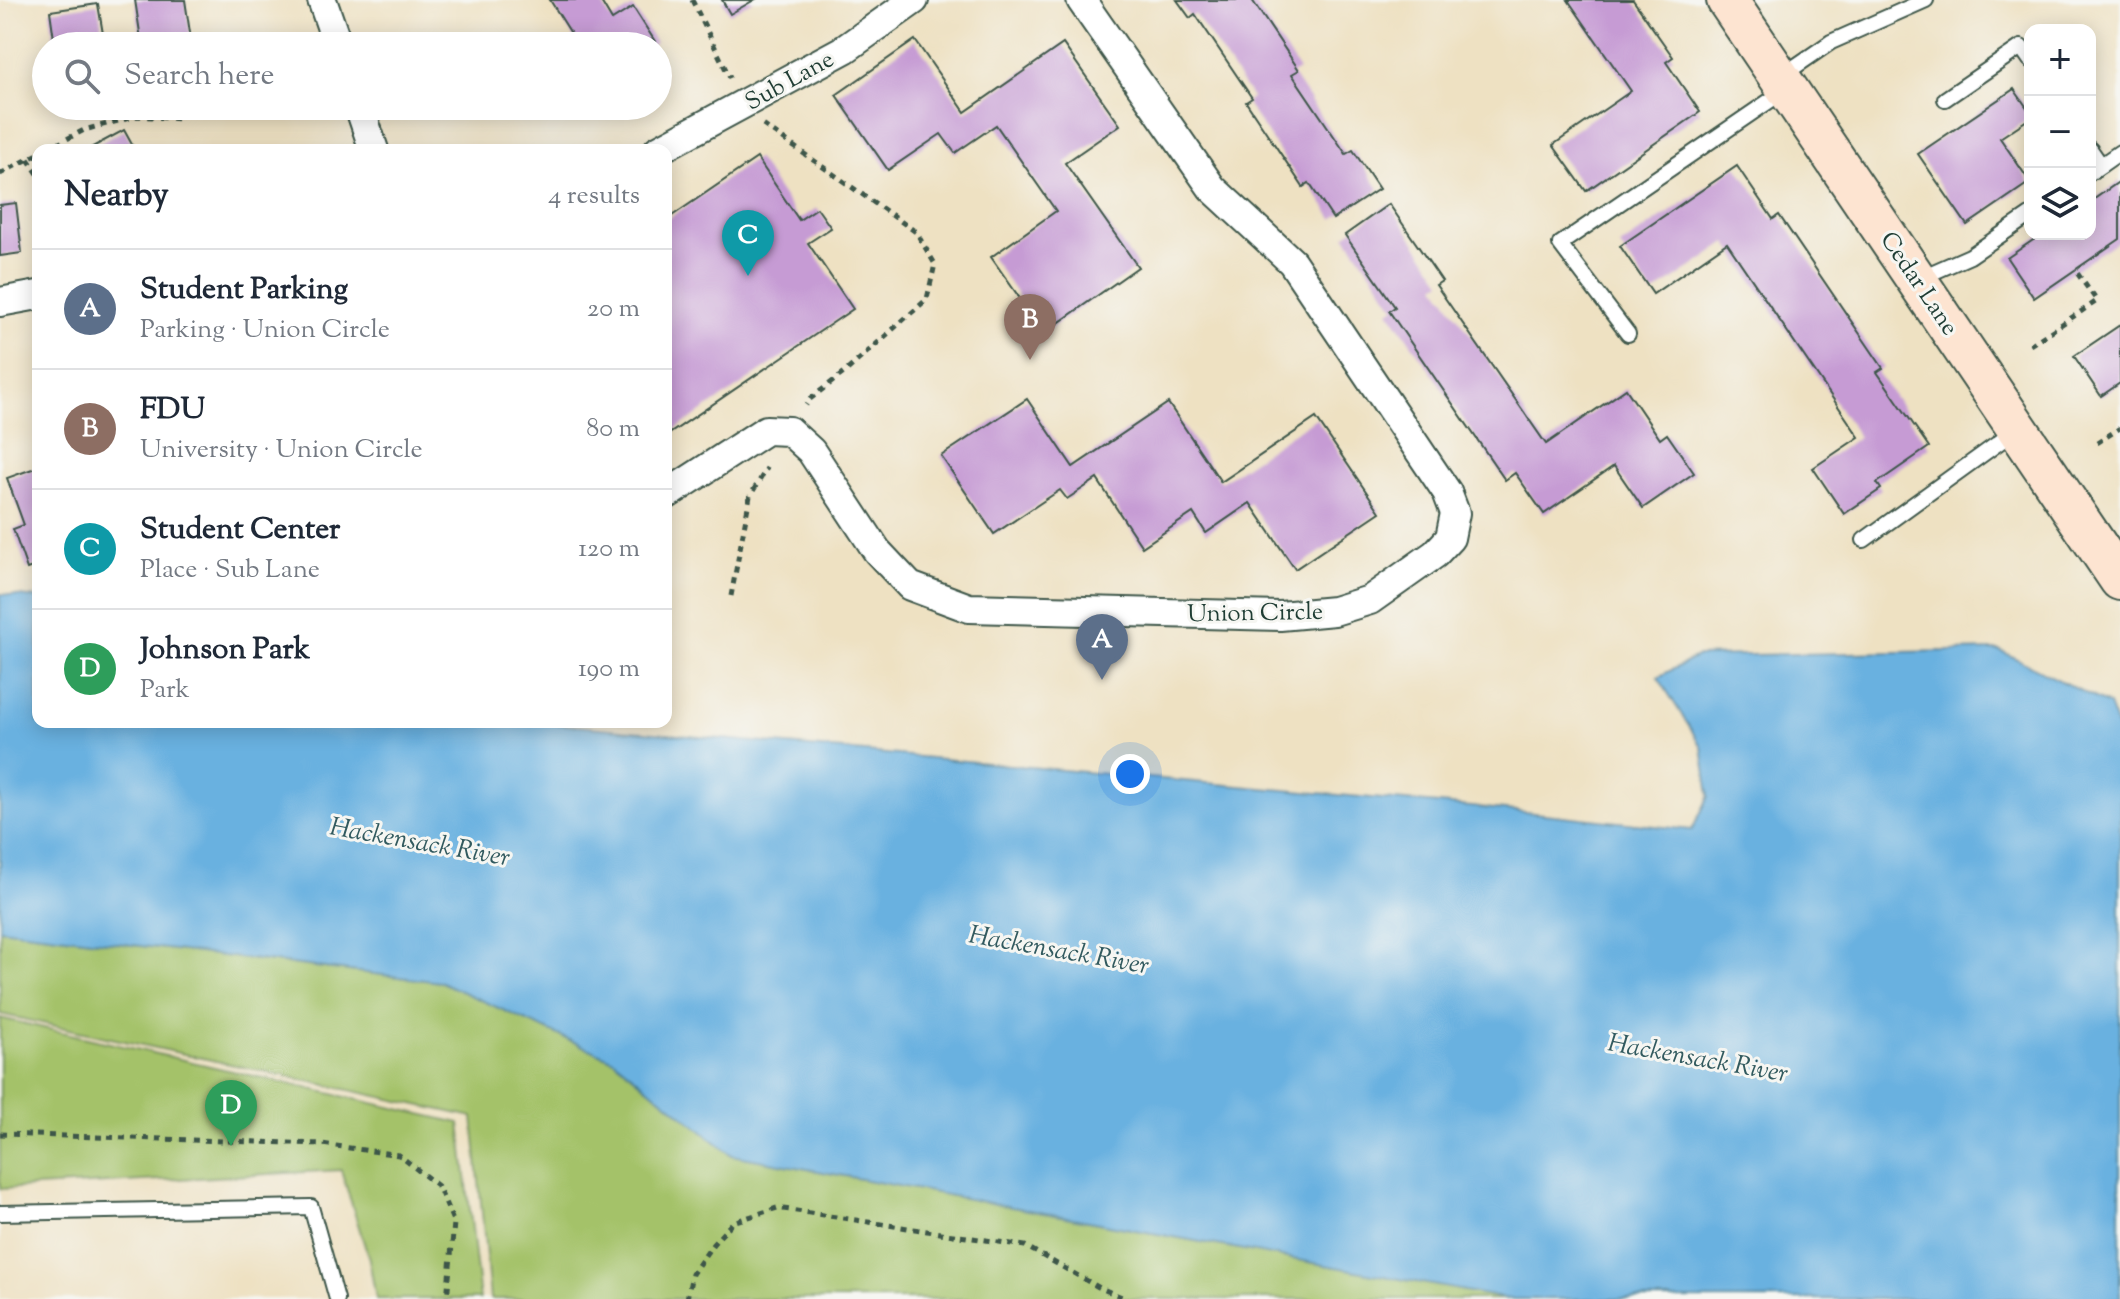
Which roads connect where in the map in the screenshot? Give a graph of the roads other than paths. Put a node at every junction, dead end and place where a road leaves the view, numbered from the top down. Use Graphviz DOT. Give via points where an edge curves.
graph roads {
  1 [pos="322,0"];
  2 [pos="914,0"];
  3 [pos="1081,0"];
  4 [pos="1727,0"];
  5 [pos="1926,0"];
  6 [pos="333,32"];
  7 [pos="2024,51"];
  8 [pos="1784,83"];
  9 [pos="1945,99"];
  10 [pos="364,120"];
  11 [pos="372,144"];
  12 [pos="669,144"];
  13 [pos="2120,152"];
  14 [pos="2096,169"];
  15 [pos="2024,219"];
  16 [pos="1918,279"];
  17 [pos="32,296"];
  18 [pos="0,302"];
  19 [pos="1628,334"];
  20 [pos="2019,429"];
  21 [pos="672,491"];
  22 [pos="1864,540"];
  23 [pos="2112,567"];
  24 [pos="0,1213"];
  25 [pos="337,1299"];
  1 -- 6 [label="street"];
  2 -- 12 [label="street, Sub Lane" via="845,49"];
  3 -- 21 [label="street, Union Circle" via="1212,188 1292,262 1447,492 1455,513 1450,538 1370,600 1334,611 1280,616 969,608 910,586 877,551 811,451 789,431 766,430"];
  4 -- 8 [label="main road, Cedar Lane"];
  5 -- 8 [label="lane" via="1831,42"];
  7 -- 9 [label="lane" via="2021,47"];
  8 -- 16 [label="main road, Cedar Lane"];
  8 -- 19 [label="lane" via="1560,244"];
  10 -- 11 [label="street"];
  13 -- 14 [label="lane"];
  15 -- 16 [label="lane" via="1970,256"];
  16 -- 20 [label="main road, Cedar Lane"];
  17 -- 18 [label="street"];
  20 -- 22 [label="lane"];
  20 -- 23 [label="main road, Cedar Lane"];
  24 -- 25 [label="lane" via="311,1207"];
}
